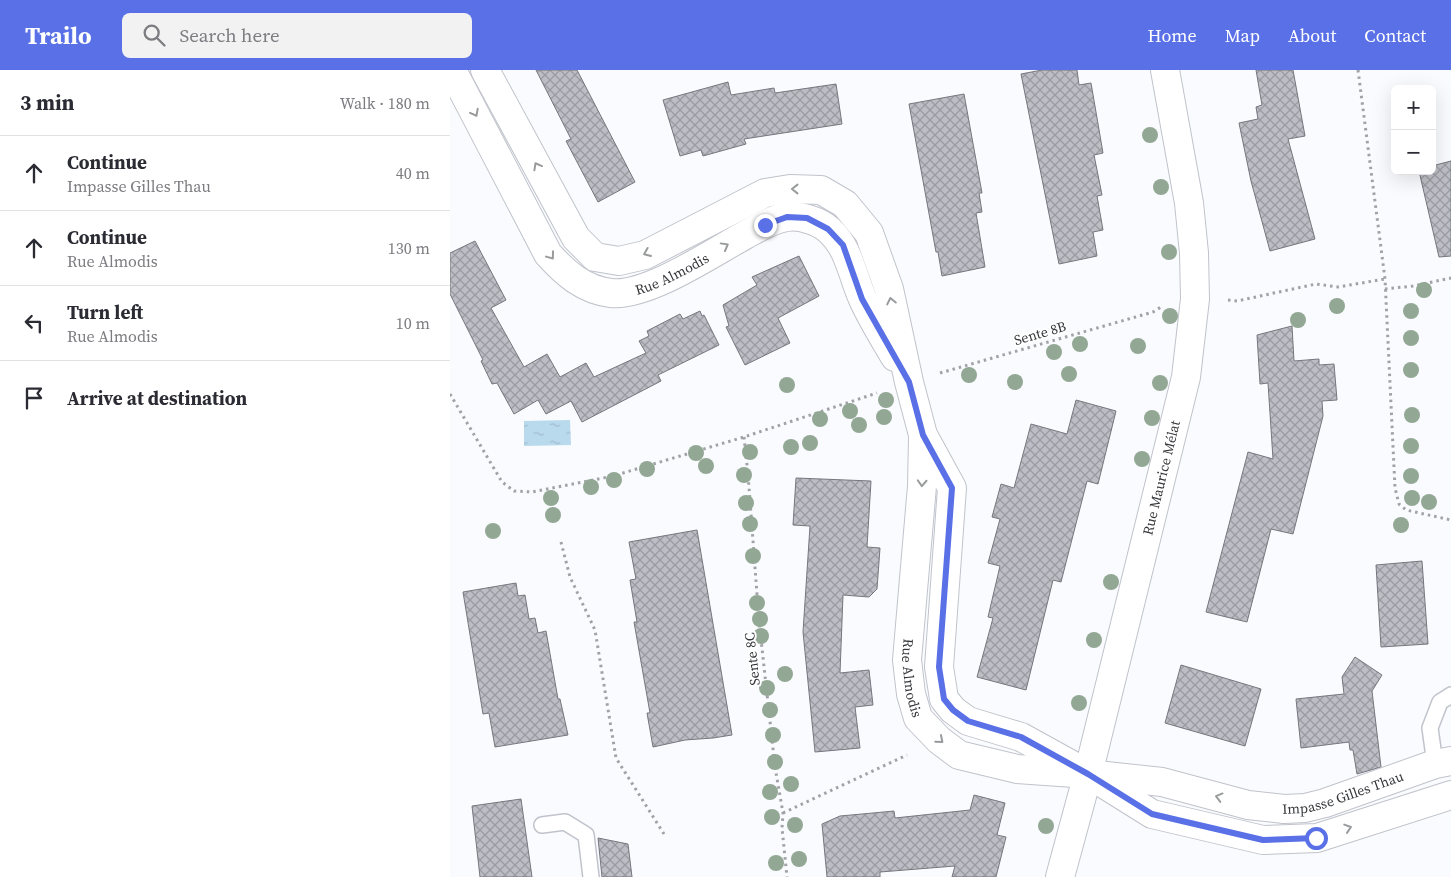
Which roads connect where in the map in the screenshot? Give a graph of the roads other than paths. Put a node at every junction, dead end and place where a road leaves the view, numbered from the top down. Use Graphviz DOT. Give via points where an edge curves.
graph roads {
  1 [pos="452,70"];
  2 [pos="484,70"];
  3 [pos="1165,70"];
  4 [pos="909,382"];
  5 [pos="923,435"];
  6 [pos="1451,695"];
  7 [pos="1443,763"];
  8 [pos="1088,774"];
  9 [pos="1451,794"];
  10 [pos="1248,805"];
  11 [pos="542,825"];
  12 [pos="1240,834"];
  13 [pos="591,877"];
  14 [pos="1060,877"];
  1 -- 4 [label="street, Rue Almodis, one-way" via="548,254 564,272 586,287 612,293 638,291 659,283 765,225 787,217 807,218 828,229 843,245 862,299"];
  4 -- 2 [label="street, Rue Almodis, one-way" via="889,289 869,233 845,204 821,190 790,189 765,193 645,255 619,261 595,257 576,238"];
  3 -- 8 [label="street, Rue Maurice Mélat" via="1189,203 1195,299 1186,377"];
  4 -- 5 [label="street, Rue Almodis"];
  5 -- 8 [label="street, Rue Almodis" via="952,488 939,667 944,699 968,721 1021,737"];
  5 -- 8 [label="street, Rue Almodis, one-way" via="922,486 907,660 918,718 959,755 1017,769"];
  6 -- 7 [label="lane, Impasse Gilles Thau" via="1440,702 1430,728"];
  7 -- 10 [label="street, Impasse Gilles Thau" via="1305,808"];
  10 -- 8 [label="street, Impasse Gilles Thau, one-way" via="1162,782"];
  8 -- 12 [label="street" via="1152,814"];
  8 -- 14 [label="street, Rue Maurice Mélat"];
  12 -- 9 [label="street, one-way" via="1263,840 1316,838"];
  10 -- 12 [label="street"];
  11 -- 13 [label="lane" via="565,822 586,834"];
}
